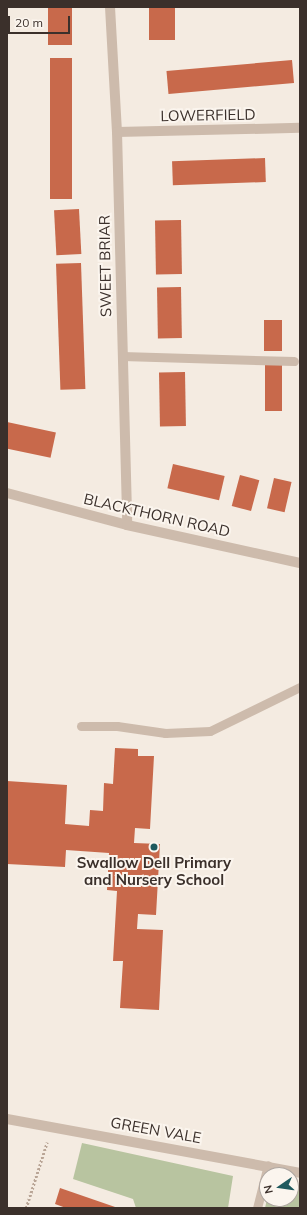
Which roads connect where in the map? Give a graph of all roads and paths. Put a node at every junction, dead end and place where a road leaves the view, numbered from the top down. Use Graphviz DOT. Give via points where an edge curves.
graph roads {
  1 [pos="110,7"];
  2 [pos="300,128"];
  3 [pos="117,132"];
  4 [pos="122,356"];
  5 [pos="294,361"];
  6 [pos="7,493"];
  7 [pos="126,525"];
  8 [pos="300,563"];
  9 [pos="300,687"];
  10 [pos="81,726"];
  11 [pos="7,1119"];
  12 [pos="52,1126"];
  13 [pos="268,1165"];
  14 [pos="300,1173"];
  15 [pos="26,1208"];
  16 [pos="257,1208"];
  1 -- 3 [label="street, SWEET BRIAR"];
  2 -- 3 [label="street, LOWERFIELD"];
  3 -- 4 [label="street, SWEET BRIAR"];
  4 -- 5 [label="lane"];
  4 -- 7 [label="street, SWEET BRIAR"];
  6 -- 7 [label="street, BLACKTHORN ROAD"];
  7 -- 8 [label="street, BLACKTHORN ROAD"];
  9 -- 10 [label="lane" via="210,731 165,733 117,726"];
  11 -- 12 [label="street, GREEN VALE"];
  12 -- 13 [label="street, GREEN VALE"];
  12 -- 15 [label="path"];
  13 -- 14 [label="street, GREEN VALE"];
  13 -- 16 [label="lane"];
}
